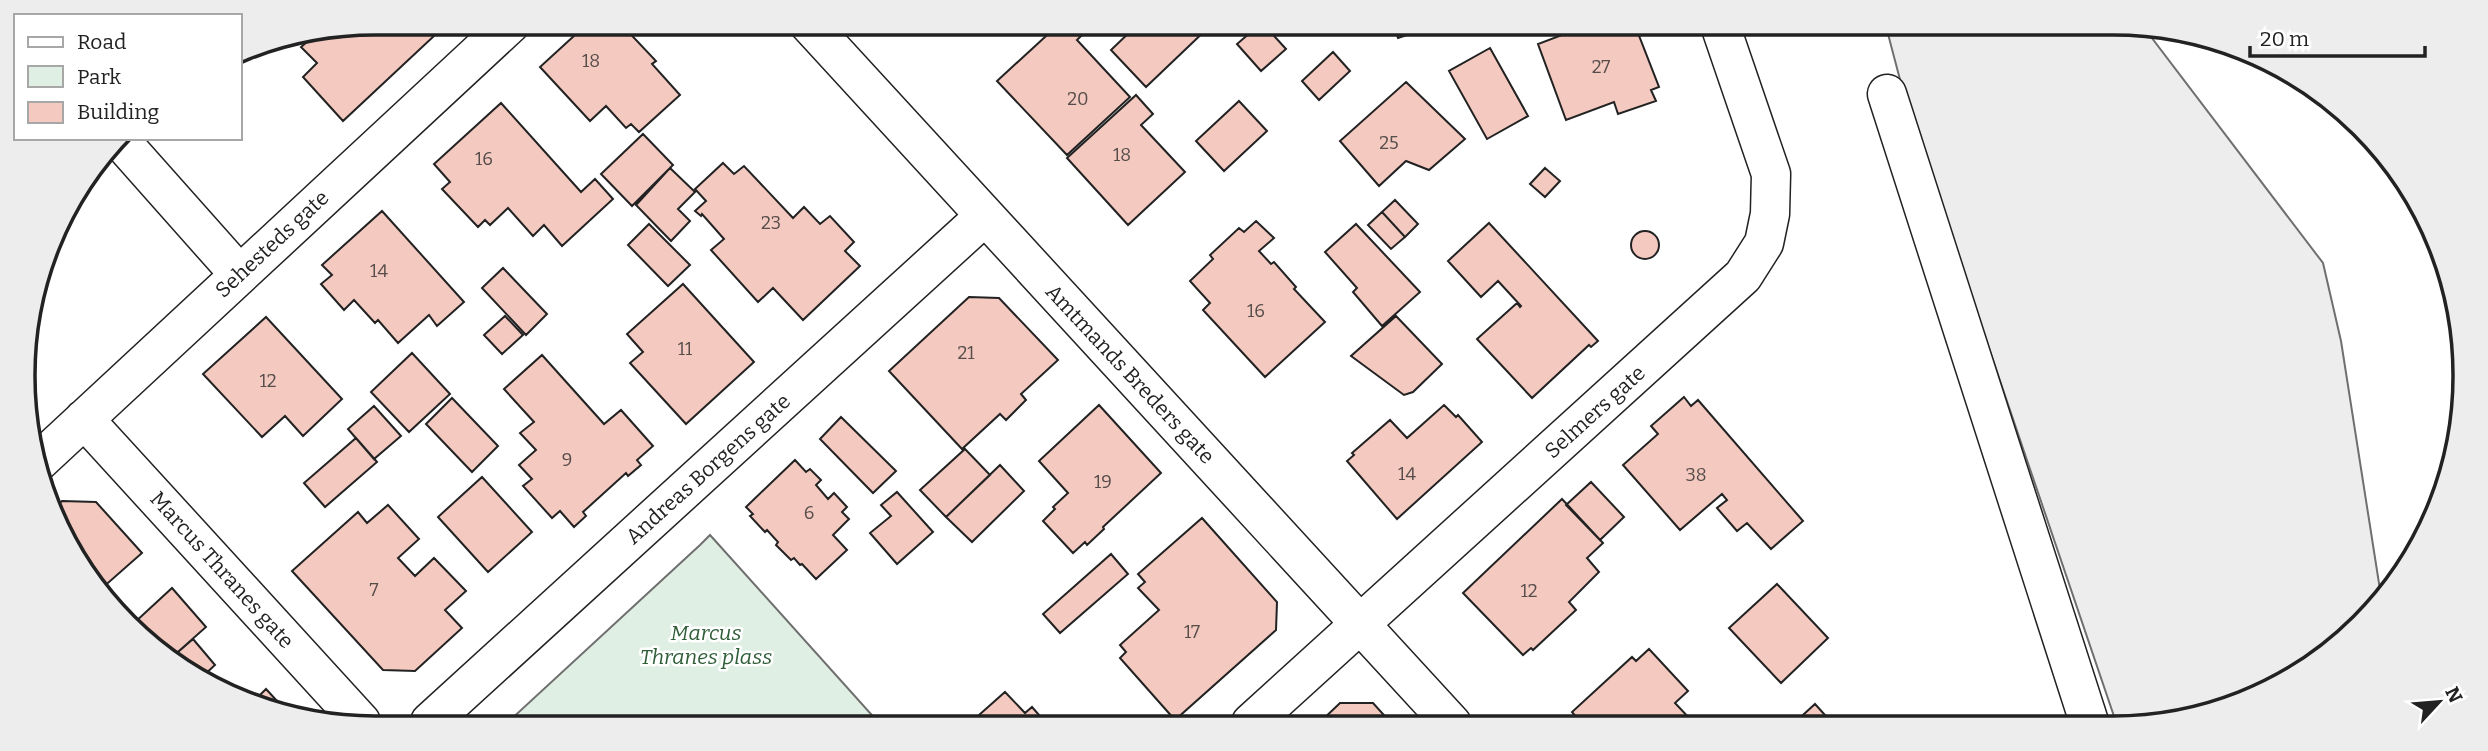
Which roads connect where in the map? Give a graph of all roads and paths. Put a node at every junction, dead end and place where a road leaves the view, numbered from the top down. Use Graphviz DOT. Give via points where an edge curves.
graph roads {
  1 [pos="498,35"];
  2 [pos="819,35"];
  3 [pos="1723,35"];
  4 [pos="1887,94"];
  5 [pos="125,145"];
  6 [pos="985,216"];
  7 [pos="239,274"];
  8 [pos="83,419"];
  9 [pos="45,456"];
  10 [pos="1360,625"];
  11 [pos="355,715"];
  12 [pos="437,716"];
  13 [pos="1259,716"];
  14 [pos="1445,716"];
  15 [pos="2087,716"];
  1 -- 7 [label="street, Sehesteds gate"];
  2 -- 6 [label="street, Amtmands Breders gate"];
  3 -- 10 [label="street, Selmers gate" via="1771,174 1764,243 1743,276"];
  4 -- 15 [label="street"];
  5 -- 7 [label="street"];
  6 -- 10 [label="street, Amtmands Breders gate"];
  6 -- 12 [label="street, Andreas Borgens gate"];
  7 -- 8 [label="street, Sehesteds gate"];
  8 -- 9 [label="street, Sehesteds gate"];
  8 -- 11 [label="street, Marcus Thranes gate"];
  10 -- 13 [label="street, Selmers gate"];
  10 -- 14 [label="street, Amtmands Breders gate"];
}
